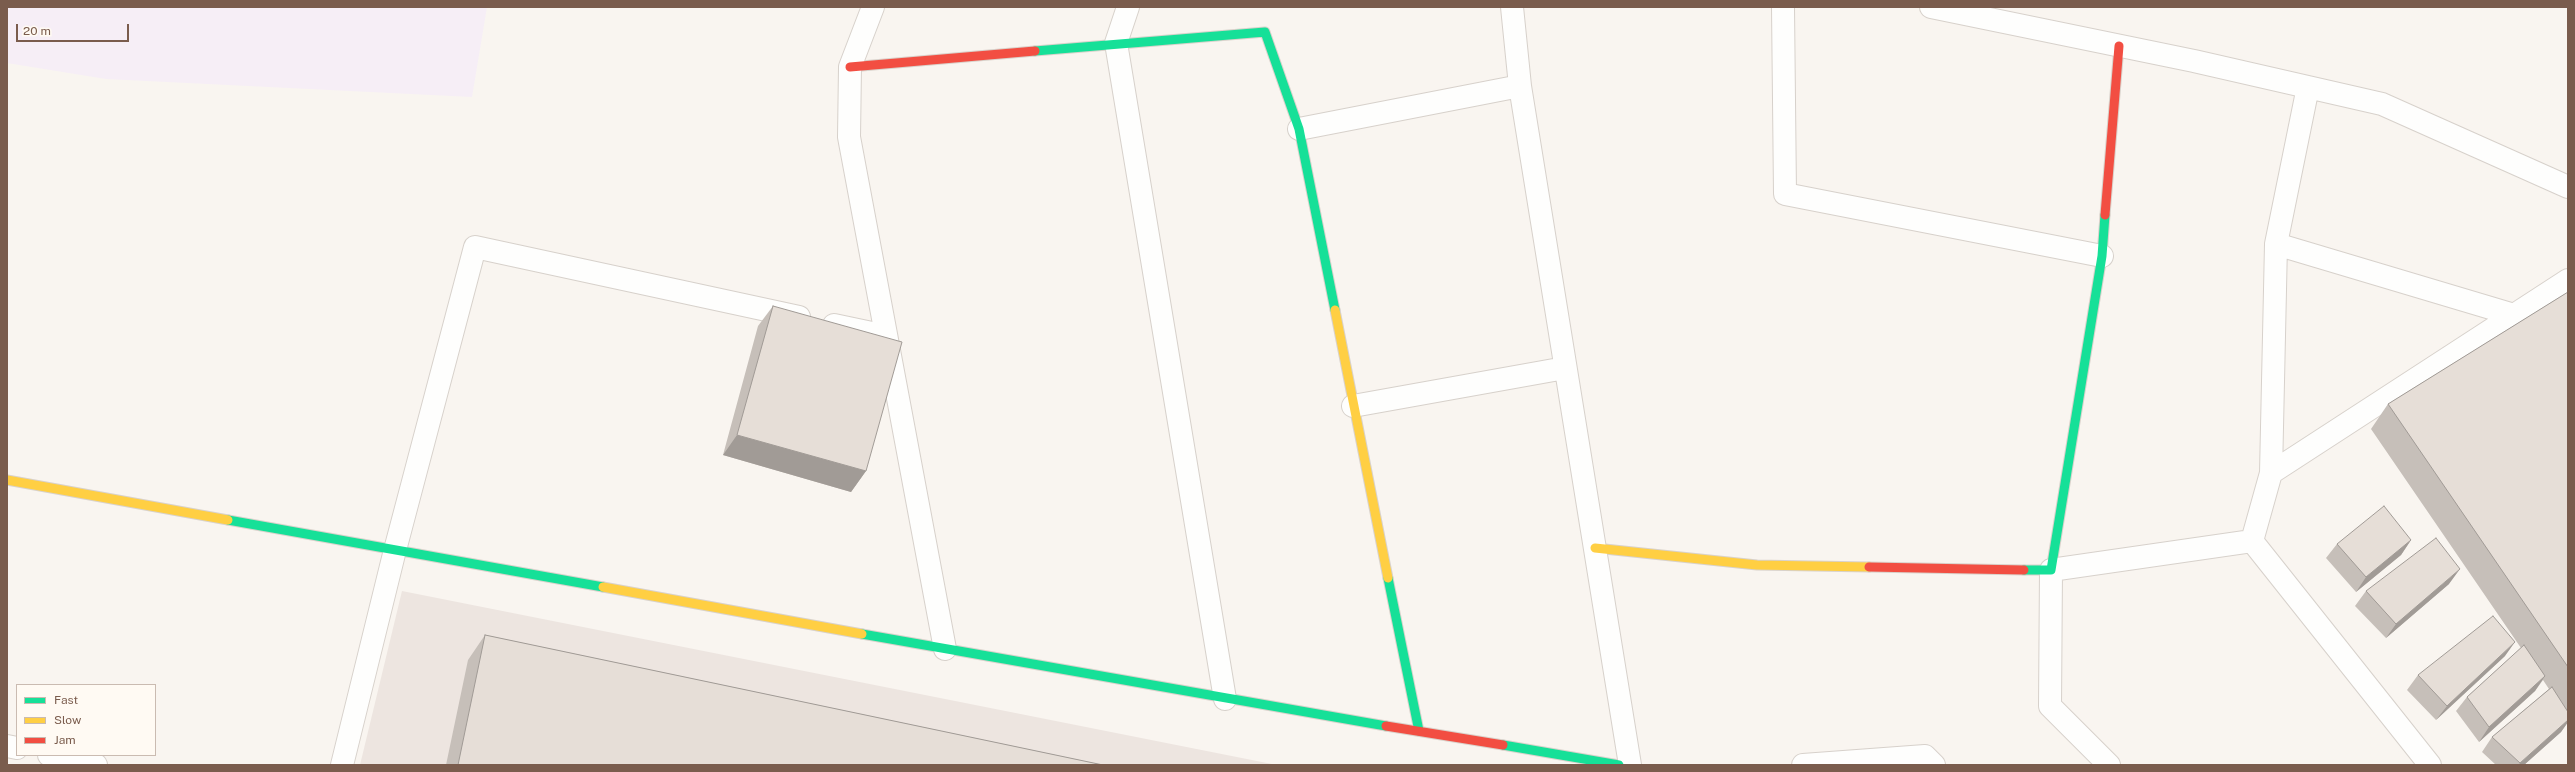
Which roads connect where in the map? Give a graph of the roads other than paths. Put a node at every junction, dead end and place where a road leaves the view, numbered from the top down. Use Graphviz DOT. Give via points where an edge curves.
graph roads {
  1 [pos="872,7"];
  2 [pos="1128,7"];
  3 [pos="1512,7"];
  4 [pos="1783,7"];
  5 [pos="1931,7"];
  6 [pos="1116,43"];
  7 [pos="2119,46"];
  8 [pos="850,67"];
  9 [pos="1520,86"];
  10 [pos="2308,87"];
  11 [pos="1300,129"];
  12 [pos="2568,187"];
  13 [pos="2276,244"];
  14 [pos="2102,256"];
  15 [pos="2568,280"];
  16 [pos="2514,315"];
  17 [pos="886,336"];
  18 [pos="1565,368"];
  19 [pos="1353,406"];
  20 [pos="2271,473"];
  21 [pos="7,480"];
  22 [pos="2252,541"];
  23 [pos="1595,548"];
  24 [pos="394,550"];
  25 [pos="2051,570"];
  26 [pos="945,649"];
  27 [pos="1225,699"];
  28 [pos="1419,732"];
  29 [pos="54,756"];
  30 [pos="96,765"];
  31 [pos="342,765"];
  32 [pos="1619,765"];
  33 [pos="1630,765"];
  34 [pos="1803,765"];
  35 [pos="1934,765"];
  36 [pos="2109,765"];
  37 [pos="2430,765"];
  1 -- 8 [label="street"];
  2 -- 6 [label="street"];
  3 -- 9 [label="street"];
  4 -- 14 [label="street" via="1785,194"];
  5 -- 7 [label="street"];
  6 -- 8 [label="street"];
  6 -- 11 [label="street" via="1265,32"];
  6 -- 27 [label="street"];
  7 -- 10 [label="street"];
  7 -- 14 [label="street"];
  8 -- 17 [label="street" via="849,138"];
  9 -- 11 [label="street"];
  9 -- 18 [label="street"];
  10 -- 12 [label="street" via="2382,104"];
  10 -- 13 [label="street"];
  11 -- 19 [label="street"];
  13 -- 16 [label="street"];
  13 -- 20 [label="street"];
  14 -- 25 [label="street"];
  15 -- 16 [label="street"];
  16 -- 20 [label="street"];
  17 -- 24 [label="street" via="475,247"];
  17 -- 26 [label="street"];
  18 -- 19 [label="street"];
  18 -- 23 [label="street"];
  19 -- 28 [label="street"];
  20 -- 22 [label="street"];
  21 -- 24 [label="street"];
  22 -- 25 [label="street"];
  22 -- 37 [label="street"];
  23 -- 25 [label="street" via="1757,565"];
  23 -- 33 [label="street"];
  24 -- 26 [label="street"];
  24 -- 31 [label="street"];
  25 -- 36 [label="street" via="2050,706"];
  26 -- 27 [label="street"];
  27 -- 28 [label="street"];
  28 -- 32 [label="street"];
  29 -- 30 [label="street"];
  34 -- 35 [label="street" via="1925,756"];
}
